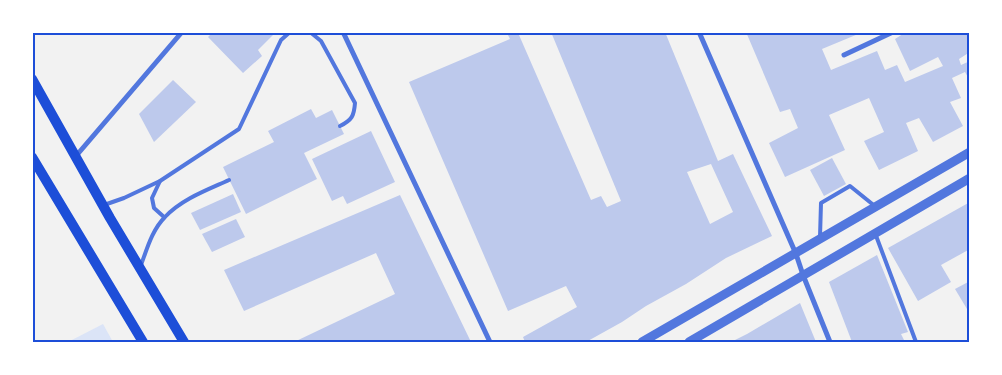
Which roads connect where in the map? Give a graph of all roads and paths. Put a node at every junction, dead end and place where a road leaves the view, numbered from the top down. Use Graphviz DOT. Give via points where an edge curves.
graph roads {
  1 [pos="182,32"];
  2 [pos="290,32"];
  3 [pos="310,32"];
  4 [pos="343,32"];
  5 [pos="699,32"];
  6 [pos="893,32"];
  7 [pos="844,55"];
  8 [pos="32,78"];
  9 [pos="340,126"];
  10 [pos="970,152"];
  11 [pos="76,156"];
  12 [pos="32,157"];
  13 [pos="970,178"];
  14 [pos="229,180"];
  15 [pos="160,181"];
  16 [pos="103,205"];
  17 [pos="876,207"];
  18 [pos="164,217"];
  19 [pos="875,233"];
  20 [pos="820,240"];
  21 [pos="796,254"];
  22 [pos="140,268"];
  23 [pos="803,275"];
  24 [pos="143,342"];
  25 [pos="184,342"];
  26 [pos="490,342"];
  27 [pos="642,342"];
  28 [pos="689,342"];
  29 [pos="830,342"];
  30 [pos="916,342"];
  1 -- 11 [label="street"];
  2 -- 15 [label="lane" via="282,40 239,128"];
  3 -- 9 [label="lane" via="321,41 355,103 349,121"];
  4 -- 26 [label="street"];
  5 -- 21 [label="street"];
  6 -- 7 [label="street"];
  8 -- 11 [label="main road"];
  10 -- 17 [label="street"];
  11 -- 16 [label="main road"];
  12 -- 24 [label="main road"];
  13 -- 19 [label="street"];
  14 -- 18 [label="lane" via="182,202"];
  15 -- 16 [label="lane"];
  15 -- 18 [label="lane" via="152,198 154,208"];
  16 -- 22 [label="main road"];
  17 -- 20 [label="street"];
  17 -- 20 [label="lane" via="850,186 821,204"];
  18 -- 22 [label="lane"];
  19 -- 23 [label="street"];
  19 -- 30 [label="lane"];
  20 -- 21 [label="street"];
  21 -- 23 [label="street"];
  21 -- 27 [label="street"];
  22 -- 25 [label="main road"];
  23 -- 28 [label="street"];
  23 -- 29 [label="street"];
}
